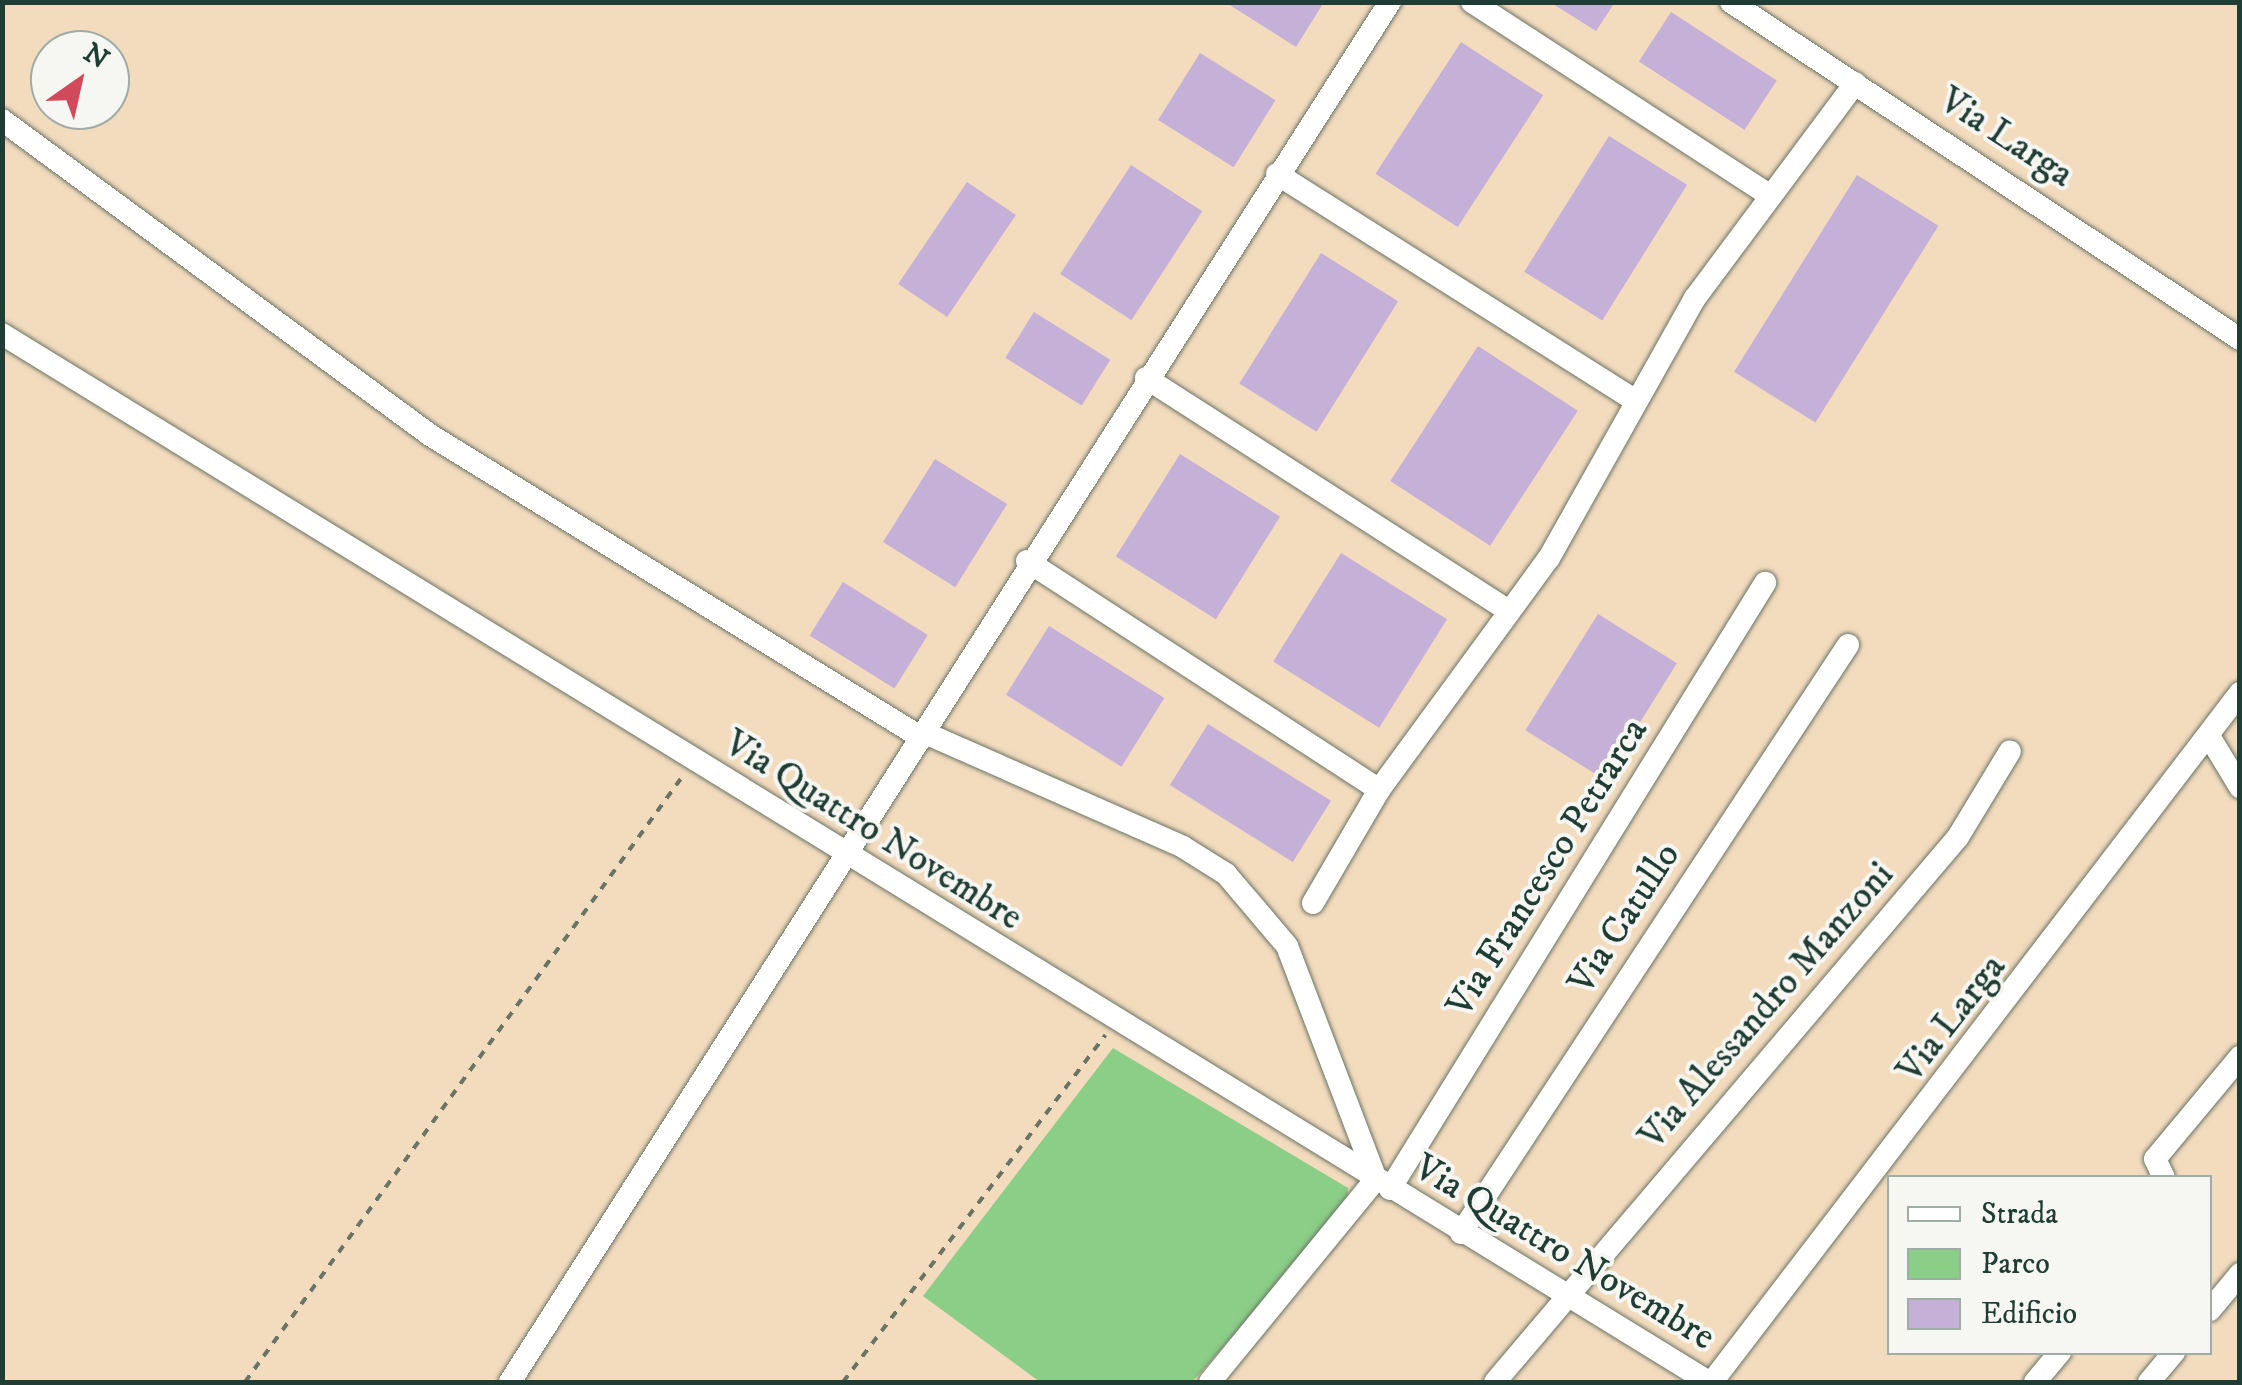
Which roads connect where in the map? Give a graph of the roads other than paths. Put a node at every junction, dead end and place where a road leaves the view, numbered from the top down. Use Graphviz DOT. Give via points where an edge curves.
graph roads {
  1 [pos="1390,2"];
  2 [pos="1472,2"];
  3 [pos="1730,2"];
  4 [pos="1855,83"];
  5 [pos="2,120"];
  6 [pos="1277,174"];
  7 [pos="1768,194"];
  8 [pos="2,334"];
  9 [pos="2240,339"];
  10 [pos="1146,378"];
  11 [pos="1632,400"];
  12 [pos="1027,561"];
  13 [pos="1765,584"];
  14 [pos="1508,610"];
  15 [pos="1848,644"];
  16 [pos="2240,693"];
  17 [pos="924,735"];
  18 [pos="2209,736"];
  19 [pos="2010,751"];
  20 [pos="2240,787"];
  21 [pos="1378,790"];
  22 [pos="848,856"];
  23 [pos="1313,902"];
  24 [pos="2240,1058"];
  25 [pos="2163,1175"];
  26 [pos="1383,1184"];
  27 [pos="1461,1233"];
  28 [pos="2240,1274"];
  29 [pos="1564,1297"];
  30 [pos="2212,1308"];
  31 [pos="2058,1355"];
  32 [pos="2172,1355"];
  33 [pos="510,1382"];
  34 [pos="1210,1382"];
  35 [pos="1494,1382"];
  36 [pos="1710,1382"];
  37 [pos="2035,1382"];
  38 [pos="2149,1382"];
  1 -- 6 [label="street"];
  2 -- 7 [label="street"];
  3 -- 4 [label="street, Via Larga"];
  4 -- 7 [label="street"];
  4 -- 9 [label="street, Via Larga"];
  5 -- 17 [label="street" via="430,435"];
  6 -- 10 [label="street"];
  6 -- 11 [label="street"];
  7 -- 11 [label="street"];
  8 -- 22 [label="street, Via Quattro Novembre"];
  10 -- 12 [label="street"];
  10 -- 14 [label="street"];
  11 -- 14 [label="street" via="1549,558"];
  12 -- 17 [label="street"];
  12 -- 21 [label="street"];
  13 -- 26 [label="street, Via Francesco Petrarca"];
  14 -- 21 [label="street"];
  15 -- 27 [label="street, Via Catullo"];
  16 -- 18 [label="street, Via Larga"];
  17 -- 22 [label="street"];
  17 -- 26 [label="street" via="1150,830 1226,874 1257,903 1287,946"];
  18 -- 20 [label="street"];
  18 -- 36 [label="street, Via Larga"];
  19 -- 29 [label="street, Via Alessandro Manzoni" via="1958,836"];
  21 -- 23 [label="street"];
  22 -- 26 [label="street, Via Quattro Novembre"];
  22 -- 33 [label="street"];
  24 -- 25 [label="street" via="2155,1158"];
  26 -- 27 [label="street, Via Quattro Novembre"];
  26 -- 34 [label="street, Via Francesco Petrarca"];
  27 -- 29 [label="street, Via Quattro Novembre"];
  28 -- 30 [label="street"];
  29 -- 35 [label="street, Via Alessandro Manzoni"];
  29 -- 36 [label="street, Via Quattro Novembre"];
  31 -- 37 [label="street"];
  32 -- 38 [label="street"];
}
